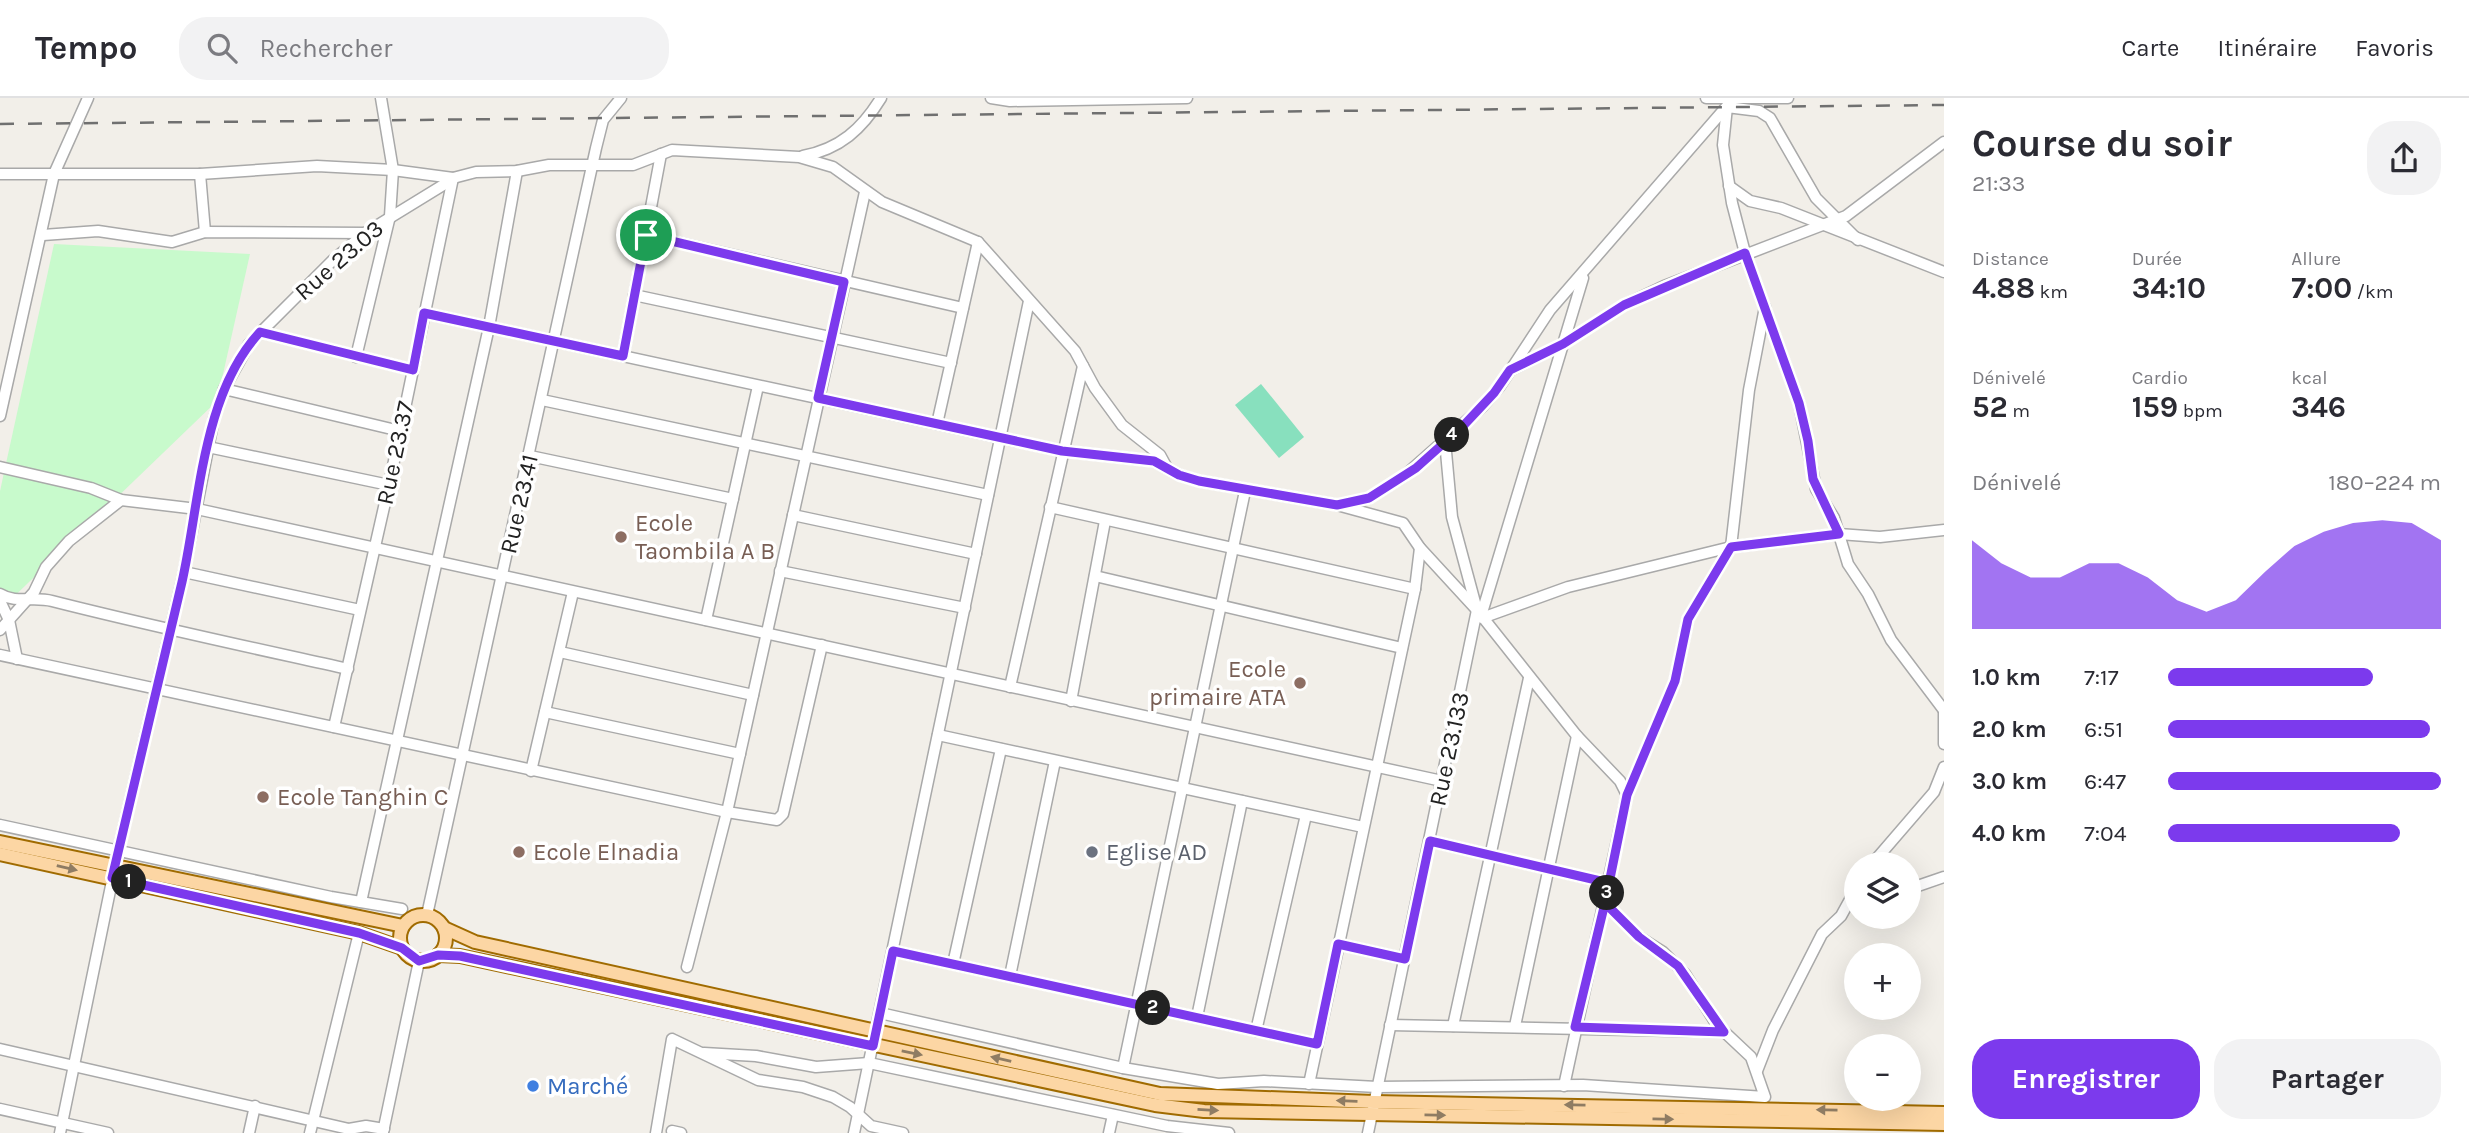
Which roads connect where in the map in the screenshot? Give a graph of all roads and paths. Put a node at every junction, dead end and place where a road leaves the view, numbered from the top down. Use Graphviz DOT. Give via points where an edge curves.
graph roads {
  1 [pos="88,98"];
  2 [pos="381,98"];
  3 [pos="621,98"];
  4 [pos="881,98"];
  5 [pos="991,98"];
  6 [pos="1187,98"];
  7 [pos="1709,98"];
  8 [pos="1788,98"];
  9 [pos="1032,99"];
  10 [pos="1731,101"];
  11 [pos="1944,142"];
  12 [pos="661,154"];
  13 [pos="799,157"];
  14 [pos="593,163"];
  15 [pos="393,170"];
  16 [pos="517,171"];
  17 [pos="0,174"];
  18 [pos="54,174"];
  19 [pos="200,174"];
  20 [pos="453,178"];
  21 [pos="1730,186"];
  22 [pos="865,192"];
  23 [pos="390,216"];
  24 [pos="1838,219"];
  25 [pos="1819,225"];
  26 [pos="205,232"];
  27 [pos="365,233"];
  28 [pos="43,235"];
  29 [pos="646,235"];
  30 [pos="1858,240"];
  31 [pos="978,242"];
  32 [pos="1745,253"];
  33 [pos="1944,272"];
  34 [pos="1584,274"];
  35 [pos="844,282"];
  36 [pos="634,295"];
  37 [pos="1029,301"];
  38 [pos="1765,306"];
  39 [pos="963,308"];
  40 [pos="424,313"];
  41 [pos="489,327"];
  42 [pos="260,332"];
  43 [pos="831,338"];
  44 [pos="555,341"];
  45 [pos="1563,344"];
  46 [pos="623,356"];
  47 [pos="356,357"];
  48 [pos="951,363"];
  49 [pos="1083,366"];
  50 [pos="413,370"];
  51 [pos="1510,370"];
  52 [pos="758,386"];
  53 [pos="224,389"];
  54 [pos="818,398"];
  55 [pos="542,400"];
  56 [pos="0,416"];
  57 [pos="937,424"];
  58 [pos="400,431"];
  59 [pos="1000,439"];
  60 [pos="1445,441"];
  61 [pos="745,444"];
  62 [pos="208,447"];
  63 [pos="1062,451"];
  64 [pos="530,456"];
  65 [pos="805,457"];
  66 [pos="0,467"];
  67 [pos="1166,467"];
  68 [pos="389,485"];
  69 [pos="1245,491"];
  70 [pos="989,495"];
  71 [pos="733,499"];
  72 [pos="121,500"];
  73 [pos="1337,505"];
  74 [pos="1050,507"];
  75 [pos="197,509"];
  76 [pos="793,514"];
  77 [pos="1105,521"];
  78 [pos="1944,530"];
  79 [pos="1839,534"];
  80 [pos="1731,547"];
  81 [pos="374,548"];
  82 [pos="1420,548"];
  83 [pos="1233,550"];
  84 [pos="976,554"];
  85 [pos="435,561"];
  86 [pos="780,571"];
  87 [pos="184,572"];
  88 [pos="1095,576"];
  89 [pos="502,577"];
  90 [pos="1415,589"];
  91 [pos="573,592"];
  92 [pos="0,594"];
  93 [pos="27,599"];
  94 [pos="0,601"];
  95 [pos="1221,606"];
  96 [pos="965,608"];
  97 [pos="360,610"];
  98 [pos="1480,615"];
  99 [pos="9,620"];
  100 [pos="706,620"];
  101 [pos="0,630"];
  102 [pos="171,631"];
  103 [pos="766,633"];
  104 [pos="822,645"];
  105 [pos="1402,648"];
  106 [pos="559,652"];
  107 [pos="0,655"];
  108 [pos="17,659"];
  109 [pos="348,669"];
  110 [pos="951,674"];
  111 [pos="1529,678"];
  112 [pos="1010,687"];
  113 [pos="157,690"];
  114 [pos="753,695"];
  115 [pos="1072,701"];
  116 [pos="1944,708"];
  117 [pos="545,712"];
  118 [pos="334,727"];
  119 [pos="1195,727"];
  120 [pos="938,735"];
  121 [pos="1577,736"];
  122 [pos="397,741"];
  123 [pos="1944,744"];
  124 [pos="1001,749"];
  125 [pos="740,754"];
  126 [pos="465,755"];
  127 [pos="1055,761"];
  128 [pos="1376,767"];
  129 [pos="1944,767"];
  130 [pos="531,771"];
  131 [pos="1442,781"];
  132 [pos="1182,788"];
  133 [pos="1627,795"];
  134 [pos="1242,801"];
  135 [pos="727,812"];
  136 [pos="1306,815"];
  137 [pos="0,825"];
  138 [pos="1363,827"];
  139 [pos="1430,841"];
  140 [pos="0,842"];
  141 [pos="118,852"];
  142 [pos="1882,852"];
  143 [pos="0,854"];
  144 [pos="1490,856"];
  145 [pos="1546,869"];
  146 [pos="113,872"];
  147 [pos="1944,877"];
  148 [pos="1609,883"];
  149 [pos="1921,885"];
  150 [pos="360,902"];
  151 [pos="1605,903"];
  152 [pos="402,909"];
  153 [pos="1844,912"];
  154 [pos="427,915"];
  155 [pos="404,926"];
  156 [pos="444,929"];
  157 [pos="359,933"];
  158 [pos="1338,944"];
  159 [pos="402,948"];
  160 [pos="893,951"];
  161 [pos="438,955"];
  162 [pos="1405,959"];
  163 [pos="419,961"];
  164 [pos="953,964"];
  165 [pos="687,967"];
  166 [pos="1010,976"];
  167 [pos="1137,1004"];
  168 [pos="880,1013"];
  169 [pos="1197,1017"];
  170 [pos="1390,1025"];
  171 [pos="1453,1026"];
  172 [pos="1516,1026"];
  173 [pos="1575,1027"];
  174 [pos="876,1031"];
  175 [pos="1256,1031"];
  176 [pos="1724,1032"];
  177 [pos="1317,1044"];
  178 [pos="873,1046"];
  179 [pos="0,1049"];
  180 [pos="704,1053"];
  181 [pos="869,1062"];
  182 [pos="72,1066"];
  183 [pos="1123,1068"];
  184 [pos="1757,1071"];
  185 [pos="1309,1084"];
  186 [pos="1564,1086"];
  187 [pos="1377,1087"];
  188 [pos="1765,1097"];
  189 [pos="255,1106"];
  190 [pos="1373,1108"];
  191 [pos="0,1109"];
  192 [pos="1773,1109"];
  193 [pos="1944,1113"];
  194 [pos="858,1115"];
  195 [pos="1113,1115"];
  196 [pos="313,1120"];
  197 [pos="1780,1121"];
  198 [pos="1944,1124"];
  199 [pos="61,1128"];
  200 [pos="383,1131"];
  201 [pos="108,1133"];
  202 [pos="249,1133"];
  203 [pos="310,1133"];
  204 [pos="656,1133"];
  205 [pos="854,1133"];
  206 [pos="903,1133"];
  207 [pos="1109,1133"];
  208 [pos="1229,1133"];
  209 [pos="1367,1133"];
  1 -- 18 [label="street"];
  2 -- 15 [label="street"];
  3 -- 14 [label="street, Rue 23.41" via="603,120"];
  4 -- 13 [label="street" via="852,135 825,150"];
  5 -- 9 [label="street"];
  6 -- 9 [label="street"];
  7 -- 10 [label="street"];
  8 -- 10 [label="street"];
  10 -- 21 [label="street" via="1723,145"];
  10 -- 24 [label="street" via="1770,118 1816,198"];
  10 -- 34 [label="street"];
  11 -- 24 [label="street"];
  12 -- 13 [label="street" via="678,150"];
  12 -- 14 [label="street" via="633,164"];
  12 -- 29 [label="street"];
  13 -- 22 [label="street" via="832,166 853,178"];
  14 -- 16 [label="street"];
  14 -- 44 [label="street, Rue 23.41"];
  15 -- 19 [label="street" via="317,166"];
  15 -- 20 [label="street"];
  15 -- 23 [label="street"];
  16 -- 20 [label="street"];
  16 -- 41 [label="street"];
  17 -- 18 [label="street"];
  18 -- 19 [label="street"];
  18 -- 28 [label="street"];
  19 -- 26 [label="street"];
  20 -- 23 [label="street, Rue 23.03"];
  20 -- 40 [label="street, Rue 23.37"];
  21 -- 25 [label="street" via="1750,201 1781,208"];
  21 -- 32 [label="street"];
  22 -- 31 [label="street" via="915,218"];
  22 -- 35 [label="street"];
  23 -- 27 [label="street, Rue 23.03"];
  23 -- 47 [label="street"];
  24 -- 25 [label="street"];
  24 -- 30 [label="street"];
  25 -- 30 [label="street"];
  25 -- 32 [label="street"];
  26 -- 27 [label="street"];
  26 -- 28 [label="street" via="172,242 106,232"];
  27 -- 42 [label="street, Rue 23.03"];
  28 -- 56 [label="street"];
  29 -- 35 [label="street"];
  29 -- 36 [label="street"];
  30 -- 33 [label="street"];
  31 -- 37 [label="street"];
  31 -- 39 [label="street"];
  32 -- 38 [label="street"];
  32 -- 45 [label="street" via="1624,305"];
  34 -- 45 [label="street, Rue 23.133"];
  34 -- 51 [label="street" via="1541,321"];
  35 -- 39 [label="street"];
  35 -- 43 [label="street"];
  36 -- 43 [label="street"];
  36 -- 46 [label="street"];
  37 -- 49 [label="street"];
  37 -- 59 [label="street"];
  38 -- 79 [label="street" via="1804,424 1813,479"];
  38 -- 80 [label="street" via="1751,376"];
  39 -- 48 [label="street"];
  40 -- 41 [label="street"];
  40 -- 50 [label="street, Rue 23.37"];
  41 -- 44 [label="street"];
  41 -- 85 [label="street"];
  42 -- 47 [label="street"];
  42 -- 53 [label="street, Rue 23.03" via="239,357"];
  43 -- 48 [label="street"];
  43 -- 54 [label="street"];
  44 -- 46 [label="street"];
  44 -- 55 [label="street, Rue 23.41"];
  45 -- 51 [label="street"];
  45 -- 98 [label="street, Rue 23.133"];
  46 -- 52 [label="street"];
  47 -- 50 [label="street"];
  48 -- 57 [label="street"];
  49 -- 63 [label="street"];
  49 -- 67 [label="street" via="1122,425 1160,455"];
  50 -- 58 [label="street, Rue 23.37"];
  51 -- 60 [label="street" via="1482,407"];
  52 -- 54 [label="street"];
  52 -- 61 [label="street"];
  53 -- 58 [label="street"];
  53 -- 62 [label="street, Rue 23.03"];
  54 -- 57 [label="street"];
  54 -- 65 [label="street"];
  55 -- 61 [label="street"];
  55 -- 64 [label="street, Rue 23.41"];
  57 -- 59 [label="street"];
  58 -- 68 [label="street, Rue 23.37"];
  59 -- 63 [label="street"];
  59 -- 70 [label="street"];
  60 -- 73 [label="street" via="1389,486 1356,503"];
  60 -- 98 [label="street" via="1452,517"];
  61 -- 65 [label="street"];
  61 -- 71 [label="street"];
  62 -- 68 [label="street"];
  62 -- 75 [label="street, Rue 23.03"];
  63 -- 67 [label="street" via="1154,461"];
  63 -- 74 [label="street"];
  64 -- 71 [label="street"];
  64 -- 89 [label="street, Rue 23.41"];
  65 -- 70 [label="street"];
  65 -- 76 [label="street"];
  66 -- 72 [label="street" via="91,488"];
  67 -- 69 [label="street" via="1179,475"];
  68 -- 81 [label="street, Rue 23.37"];
  69 -- 73 [label="street"];
  69 -- 83 [label="street"];
  70 -- 84 [label="street"];
  71 -- 100 [label="street"];
  72 -- 75 [label="street"];
  72 -- 93 [label="street" via="69,541"];
  73 -- 82 [label="street" via="1403,523"];
  74 -- 77 [label="street"];
  74 -- 112 [label="street"];
  75 -- 81 [label="street"];
  75 -- 87 [label="street, Rue 23.03"];
  76 -- 84 [label="street"];
  76 -- 86 [label="street"];
  77 -- 83 [label="street"];
  77 -- 88 [label="street"];
  78 -- 79 [label="street" via="1880,537"];
  79 -- 80 [label="street"];
  79 -- 116 [label="street" via="1847,564 1891,640"];
  80 -- 98 [label="street" via="1568,587"];
  80 -- 133 [label="street" via="1688,619 1675,681"];
  81 -- 85 [label="street"];
  81 -- 97 [label="street, Rue 23.37"];
  82 -- 90 [label="street"];
  82 -- 98 [label="street"];
  83 -- 90 [label="street"];
  83 -- 95 [label="street"];
  84 -- 96 [label="street"];
  85 -- 89 [label="street"];
  85 -- 122 [label="street"];
  86 -- 96 [label="street"];
  86 -- 103 [label="street"];
  87 -- 97 [label="street"];
  87 -- 102 [label="street, Rue 23.03"];
  88 -- 95 [label="street"];
  88 -- 115 [label="street"];
  89 -- 91 [label="street"];
  89 -- 126 [label="street, Rue 23.41"];
  90 -- 105 [label="street"];
  91 -- 100 [label="street"];
  91 -- 106 [label="street"];
  92 -- 93 [label="street" via="12,600"];
  93 -- 99 [label="street"];
  93 -- 102 [label="street" via="49,600"];
  94 -- 99 [label="street"];
  95 -- 105 [label="street"];
  95 -- 119 [label="street"];
  96 -- 110 [label="street"];
  97 -- 109 [label="street, Rue 23.37"];
  98 -- 111 [label="street"];
  98 -- 131 [label="street, Rue 23.133"];
  99 -- 101 [label="street"];
  99 -- 108 [label="street"];
  100 -- 103 [label="street"];
  102 -- 109 [label="street"];
  102 -- 113 [label="street, Rue 23.03"];
  103 -- 104 [label="street"];
  103 -- 114 [label="street"];
  104 -- 110 [label="street"];
  104 -- 135 [label="street" via="782,817"];
  105 -- 128 [label="street"];
  106 -- 114 [label="street"];
  106 -- 117 [label="street"];
  107 -- 108 [label="street"];
  108 -- 113 [label="street"];
  109 -- 118 [label="street, Rue 23.37"];
  110 -- 112 [label="street"];
  110 -- 120 [label="street"];
  111 -- 121 [label="street"];
  111 -- 144 [label="street"];
  112 -- 115 [label="street"];
  113 -- 118 [label="street"];
  113 -- 141 [label="street, Rue 23.03"];
  114 -- 125 [label="street"];
  115 -- 119 [label="street"];
  116 -- 123 [label="street"];
  117 -- 125 [label="street"];
  117 -- 130 [label="street"];
  118 -- 122 [label="street"];
  119 -- 128 [label="street"];
  119 -- 132 [label="street"];
  120 -- 124 [label="street"];
  120 -- 160 [label="street"];
  121 -- 133 [label="street" via="1620,781"];
  121 -- 145 [label="street"];
  122 -- 126 [label="street"];
  122 -- 150 [label="street"];
  124 -- 127 [label="street"];
  124 -- 164 [label="street"];
  125 -- 135 [label="street"];
  126 -- 130 [label="street"];
  126 -- 154 [label="street, Rue 23.41"];
  127 -- 132 [label="street"];
  127 -- 166 [label="street"];
  128 -- 131 [label="street"];
  128 -- 138 [label="street"];
  129 -- 142 [label="street" via="1934,793"];
  130 -- 135 [label="street"];
  131 -- 139 [label="street, Rue 23.133"];
  132 -- 134 [label="street"];
  132 -- 167 [label="street"];
  133 -- 148 [label="street"];
  134 -- 136 [label="street"];
  134 -- 169 [label="street"];
  135 -- 165 [label="street"];
  136 -- 138 [label="street"];
  136 -- 175 [label="street"];
  137 -- 141 [label="street"];
  138 -- 158 [label="street"];
  139 -- 144 [label="street"];
  139 -- 162 [label="street, Rue 23.133"];
  140 -- 146 [label="main road"];
  141 -- 146 [label="street, Rue 23.03"];
  141 -- 150 [label="street"];
  143 -- 146 [label="main road, one-way"];
  144 -- 145 [label="street"];
  144 -- 171 [label="street"];
  145 -- 148 [label="street"];
  145 -- 172 [label="street"];
  146 -- 155 [label="main road"];
  146 -- 157 [label="main road"];
  146 -- 182 [label="street, Rue 23.03"];
  147 -- 149 [label="street"];
  148 -- 151 [label="street"];
  150 -- 152 [label="street"];
  151 -- 173 [label="street"];
  151 -- 176 [label="street" via="1639,937 1678,966"];
  153 -- 184 [label="street" via="1822,934"];
  154 -- 155 [label="main road" via="414,917"];
  154 -- 156 [label="main road"];
  155 -- 159 [label="main road"];
  156 -- 161 [label="main road" via="445,943"];
  156 -- 174 [label="main road" via="475,942"];
  157 -- 159 [label="main road"];
  157 -- 196 [label="street"];
  158 -- 162 [label="street"];
  158 -- 177 [label="street"];
  159 -- 163 [label="main road"];
  160 -- 164 [label="street"];
  160 -- 168 [label="street"];
  161 -- 163 [label="main road"];
  161 -- 178 [label="main road" via="460,956"];
  162 -- 170 [label="street, Rue 23.133"];
  163 -- 200 [label="street"];
  164 -- 166 [label="street"];
  166 -- 167 [label="street"];
  167 -- 169 [label="street"];
  167 -- 183 [label="street"];
  168 -- 174 [label="street"];
  168 -- 183 [label="street"];
  169 -- 175 [label="street"];
  170 -- 171 [label="street"];
  170 -- 187 [label="street, Rue 23.133"];
  171 -- 172 [label="street"];
  172 -- 173 [label="street"];
  173 -- 176 [label="street"];
  173 -- 186 [label="street"];
  174 -- 178 [label="street"];
  190 -- 174 [label="main road, one-way" via="1160,1094"];
  175 -- 177 [label="street"];
  176 -- 184 [label="street" via="1745,1048"];
  177 -- 185 [label="street"];
  178 -- 181 [label="street"];
  178 -- 190 [label="main road, one-way" via="1203,1111"];
  179 -- 182 [label="street"];
  180 -- 181 [label="street" via="816,1067"];
  180 -- 194 [label="street" via="758,1080 834,1097"];
  180 -- 204 [label="street" via="672,1039"];
  181 -- 194 [label="street"];
  181 -- 195 [label="street"];
  182 -- 189 [label="street"];
  182 -- 199 [label="street, Rue 23.03"];
  183 -- 185 [label="street" via="1218,1084"];
  184 -- 188 [label="street"];
  185 -- 187 [label="street"];
  186 -- 187 [label="street"];
  186 -- 188 [label="street"];
  187 -- 190 [label="street, Rue 23.133"];
  188 -- 192 [label="street"];
  189 -- 196 [label="street"];
  189 -- 202 [label="street"];
  192 -- 190 [label="main road, one-way"];
  190 -- 197 [label="main road, one-way"];
  190 -- 209 [label="street, Rue 23.133"];
  191 -- 199 [label="street"];
  193 -- 192 [label="main road, one-way"];
  192 -- 197 [label="street"];
  194 -- 205 [label="street"];
  194 -- 206 [label="street" via="871,1126"];
  195 -- 207 [label="street"];
  195 -- 208 [label="street"];
  196 -- 200 [label="street"];
  196 -- 203 [label="street"];
  197 -- 198 [label="main road"];
  199 -- 201 [label="street"];
}
